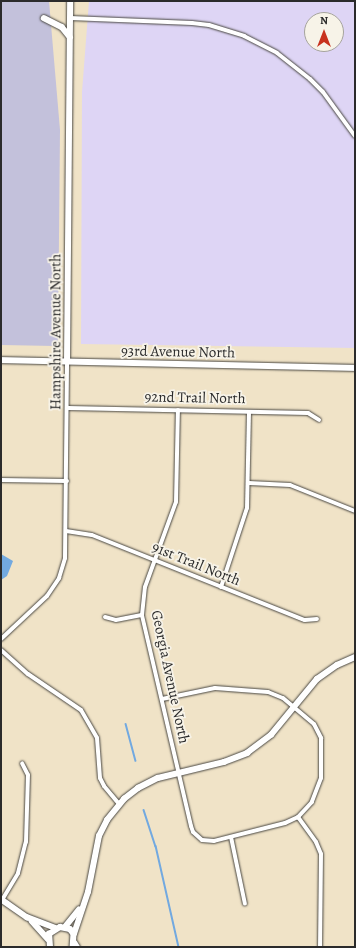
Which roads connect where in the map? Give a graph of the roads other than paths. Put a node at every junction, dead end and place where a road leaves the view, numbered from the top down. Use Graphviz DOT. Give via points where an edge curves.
graph roads {
  1 [pos="70,1"];
  2 [pos="44,18"];
  3 [pos="70,18"];
  4 [pos="70,37"];
  5 [pos="355,136"];
  6 [pos="1,360"];
  7 [pos="67,362"];
  8 [pos="355,368"];
  9 [pos="68,408"];
  10 [pos="178,410"];
  11 [pos="249,412"];
  12 [pos="319,420"];
  13 [pos="1,480"];
  14 [pos="67,481"];
  15 [pos="248,483"];
  16 [pos="355,511"];
  17 [pos="66,531"];
  18 [pos="155,561"];
  19 [pos="220,587"];
  20 [pos="142,615"];
  21 [pos="105,617"];
  22 [pos="317,619"];
  23 [pos="1,639"];
  24 [pos="1,650"];
  25 [pos="355,657"];
  26 [pos="162,699"];
  27 [pos="294,707"];
  28 [pos="22,763"];
  29 [pos="178,772"];
  30 [pos="119,804"];
  31 [pos="298,817"];
  32 [pos="231,838"];
  33 [pos="2,899"];
  34 [pos="246,904"];
  35 [pos="82,907"];
  36 [pos="27,917"];
  37 [pos="65,926"];
  38 [pos="56,928"];
  39 [pos="74,934"];
  40 [pos="49,944"];
  41 [pos="76,945"];
  42 [pos="320,947"];
  1 -- 3 [label="street, Hampshire Avenue North"];
  2 -- 4 [label="street" via="62,27"];
  3 -- 4 [label="street, Hampshire Avenue North"];
  3 -- 5 [label="street" via="192,23 209,25 244,36 277,53 310,80 323,92"];
  4 -- 7 [label="street, Hampshire Avenue North"];
  6 -- 7 [label="street, 93rd Avenue North"];
  7 -- 8 [label="street, 93rd Avenue North"];
  7 -- 9 [label="street, Hampshire Avenue North"];
  9 -- 10 [label="street, 92nd Trail North"];
  9 -- 14 [label="street, Hampshire Avenue North"];
  10 -- 11 [label="street, 92nd Trail North"];
  10 -- 18 [label="street, Georgia Avenue North" via="178,493"];
  11 -- 12 [label="street, 92nd Trail North" via="308,413"];
  11 -- 15 [label="street"];
  13 -- 14 [label="street"];
  14 -- 17 [label="street, Hampshire Avenue North"];
  15 -- 16 [label="street" via="290,485"];
  15 -- 19 [label="street" via="245,521"];
  17 -- 18 [label="street, 91st Trail North" via="92,535"];
  17 -- 23 [label="street, Hampshire Avenue North" via="65,558 54,587"];
  18 -- 19 [label="street, 91st Trail North"];
  18 -- 20 [label="street, Georgia Avenue North" via="143,597"];
  19 -- 22 [label="street, 91st Trail North" via="305,620"];
  20 -- 21 [label="street" via="116,620"];
  20 -- 26 [label="street, Georgia Avenue North"];
  24 -- 30 [label="street" via="28,674 73,703 84,714 97,738 100,778"];
  25 -- 27 [label="street" via="322,675"];
  26 -- 27 [label="street" via="225,688 275,693"];
  26 -- 29 [label="street, Georgia Avenue North"];
  27 -- 29 [label="street" via="271,735 247,753 224,762"];
  27 -- 31 [label="street" via="314,724 322,746 320,786 312,802"];
  28 -- 33 [label="street" via="28,775 26,842 18,873"];
  29 -- 30 [label="street" via="148,782"];
  29 -- 32 [label="street, Georgia Avenue North" via="193,832 202,840"];
  30 -- 35 [label="street" via="99,836"];
  31 -- 32 [label="street" via="278,826"];
  31 -- 42 [label="street" via="316,842 321,854"];
  32 -- 34 [label="street"];
  33 -- 36 [label="street"];
  35 -- 37 [label="street"];
  35 -- 39 [label="street"];
  36 -- 38 [label="street"];
  36 -- 40 [label="street"];
  37 -- 38 [label="street"];
  37 -- 39 [label="street"];
  38 -- 40 [label="street"];
  39 -- 41 [label="street"];
}
